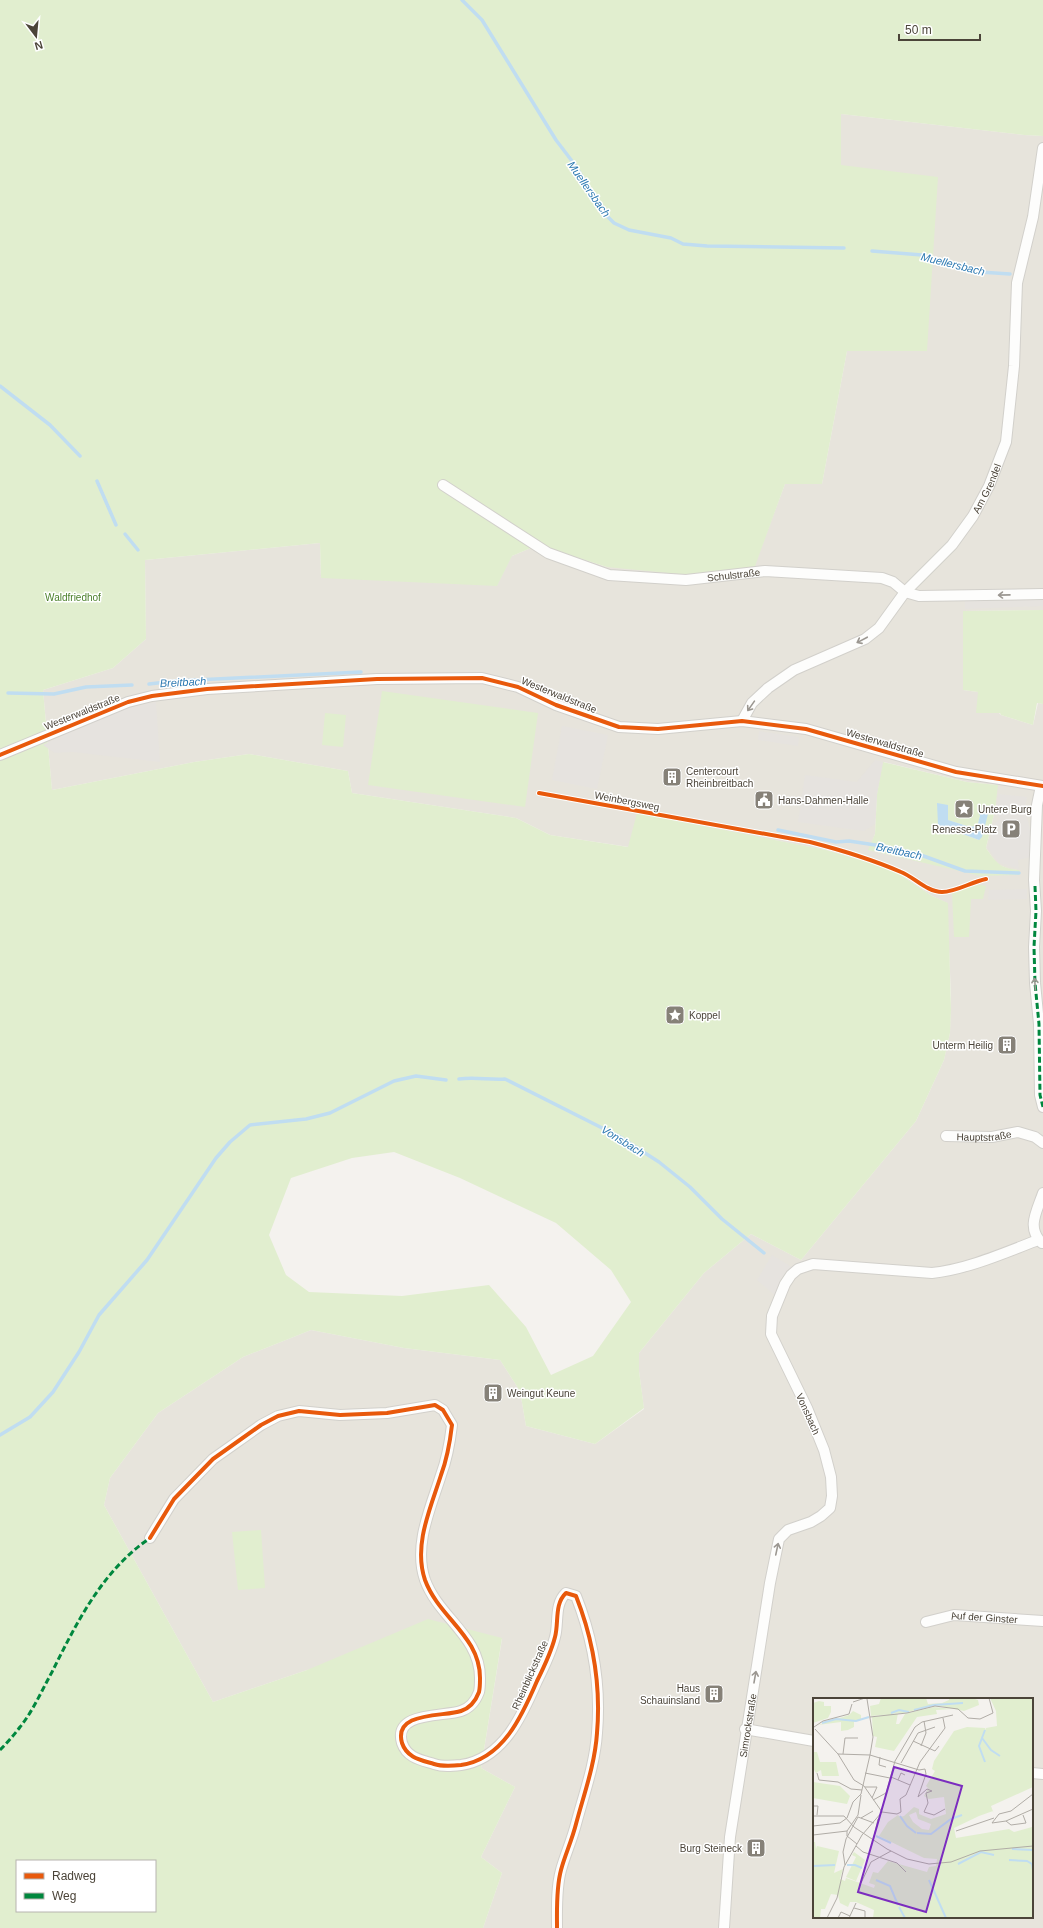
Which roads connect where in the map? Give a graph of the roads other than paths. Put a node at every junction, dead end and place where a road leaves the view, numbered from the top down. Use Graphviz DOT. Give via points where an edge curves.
graph roads {
  1 [pos="1043,148"];
  2 [pos="443,485"];
  3 [pos="905,592"];
  4 [pos="1043,594"];
  5 [pos="742,721"];
  6 [pos="0,755"];
  7 [pos="1042,786"];
  8 [pos="1043,1106"];
  9 [pos="946,1136"];
  10 [pos="1043,1143"];
  11 [pos="1043,1193"];
  12 [pos="1041,1242"];
  13 [pos="791,1529"];
  14 [pos="150,1538"];
  15 [pos="1043,1621"];
  16 [pos="926,1622"];
  17 [pos="746,1729"];
  18 [pos="813,1741"];
  19 [pos="1033,1773"];
  20 [pos="1043,1774"];
  21 [pos="557,1928"];
  22 [pos="724,1928"];
  1 -- 3 [label="street, Am Grendel" via="1033,217 1017,283 1014,366 1006,442 999,464 973,516 952,545"];
  2 -- 3 [label="street, Schulstraße" via="548,553 609,575 686,580 765,571 856,576 882,578 893,582"];
  4 -- 3 [label="street, Schulstraße, one-way" via="919,596"];
  3 -- 5 [label="street, Am Grendel, one-way" via="879,628 865,639 794,670 752,703"];
  5 -- 6 [label="street, Westerwaldstraße" via="658,729 619,727 518,687 482,678 377,679 207,689 152,696 128,702"];
  5 -- 7 [label="street, Westerwaldstraße" via="806,728 956,772"];
  8 -- 7 [label="street, one-way" via="1040,1095 1039,1024 1035,983 1037,805"];
  9 -- 10 [label="street, Hauptstraße" via="992,1137 1018,1132 1035,1137"];
  11 -- 12 [label="street" via="1034,1221 1035,1236"];
  12 -- 13 [label="street, Vonsbach" via="950,1271 932,1273 812,1264 798,1269 791,1275 772,1316 771,1334 824,1450 831,1478 832,1496 830,1508 811,1522"];
  17 -- 13 [label="street, Simrockstraße, one-way" via="779,1539"];
  14 -- 21 [label="street, Rheinblickstraße" via="174,1499 213,1460 261,1425 278,1416 299,1411 340,1415 387,1413 435,1405 443,1410 452,1425 441,1476 430,1503 421,1556 425,1579 432,1597 475,1651 480,1669 480,1690 473,1703 462,1711 415,1719 406,1724 401,1734 402,1742 412,1757 442,1766 475,1762 494,1750 510,1733 524,1711 548,1657 555,1637 561,1597 566,1593 576,1596 594,1655 597,1733 591,1768 561,1872"];
  15 -- 16 [label="street, Auf der Ginster" via="954,1615"];
  17 -- 18 [label="street"];
  17 -- 22 [label="street, Simrockstraße" via="730,1837"];
  19 -- 20 [label="street"];
}
